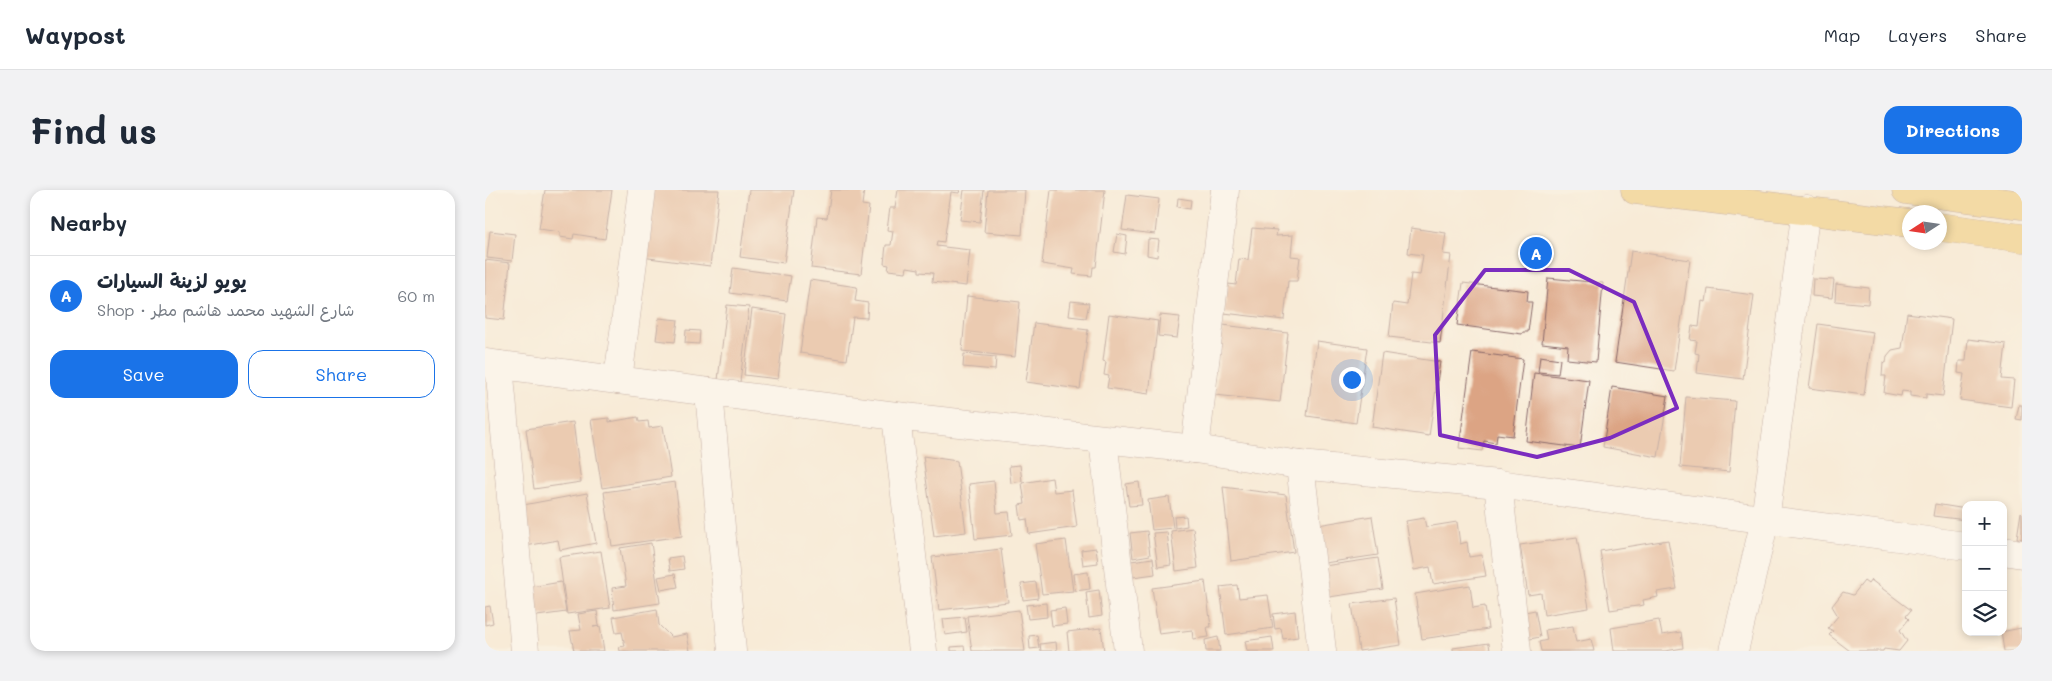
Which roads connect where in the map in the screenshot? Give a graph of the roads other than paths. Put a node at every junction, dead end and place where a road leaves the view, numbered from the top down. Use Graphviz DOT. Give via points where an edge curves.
graph roads {
  1 [pos="642,190"];
  2 [pos="1225,190"];
  3 [pos="1635,190"];
  4 [pos="1906,190"];
  5 [pos="2022,205"];
  6 [pos="1806,210"];
  7 [pos="1902,222"];
  8 [pos="1947,228"];
  9 [pos="2022,238"];
  10 [pos="492,364"];
  11 [pos="618,380"];
  12 [pos="709,392"];
  13 [pos="896,416"];
  14 [pos="1103,440"];
  15 [pos="1195,449"];
  16 [pos="1300,465"];
  17 [pos="1498,484"];
  18 [pos="1765,520"];
  19 [pos="1962,545"];
  20 [pos="2007,552"];
  21 [pos="2022,554"];
  22 [pos="525,651"];
  23 [pos="732,651"];
  24 [pos="923,651"];
  25 [pos="1128,651"];
  26 [pos="1322,651"];
  27 [pos="1517,651"];
  28 [pos="1734,651"];
  1 -- 11 [label="street"];
  2 -- 15 [label="street"];
  3 -- 6 [label="main road"];
  4 -- 5 [label="main road"];
  6 -- 7 [label="main road"];
  6 -- 18 [label="street"];
  8 -- 9 [label="main road"];
  10 -- 11 [label="street"];
  10 -- 22 [label="street"];
  11 -- 12 [label="street"];
  12 -- 13 [label="street"];
  12 -- 23 [label="street"];
  13 -- 14 [label="street"];
  13 -- 24 [label="street"];
  14 -- 15 [label="street"];
  14 -- 25 [label="street"];
  15 -- 16 [label="street"];
  16 -- 17 [label="street"];
  16 -- 26 [label="street"];
  17 -- 18 [label="street"];
  17 -- 27 [label="street"];
  18 -- 19 [label="street"];
  18 -- 28 [label="street"];
  20 -- 21 [label="street"];
}
